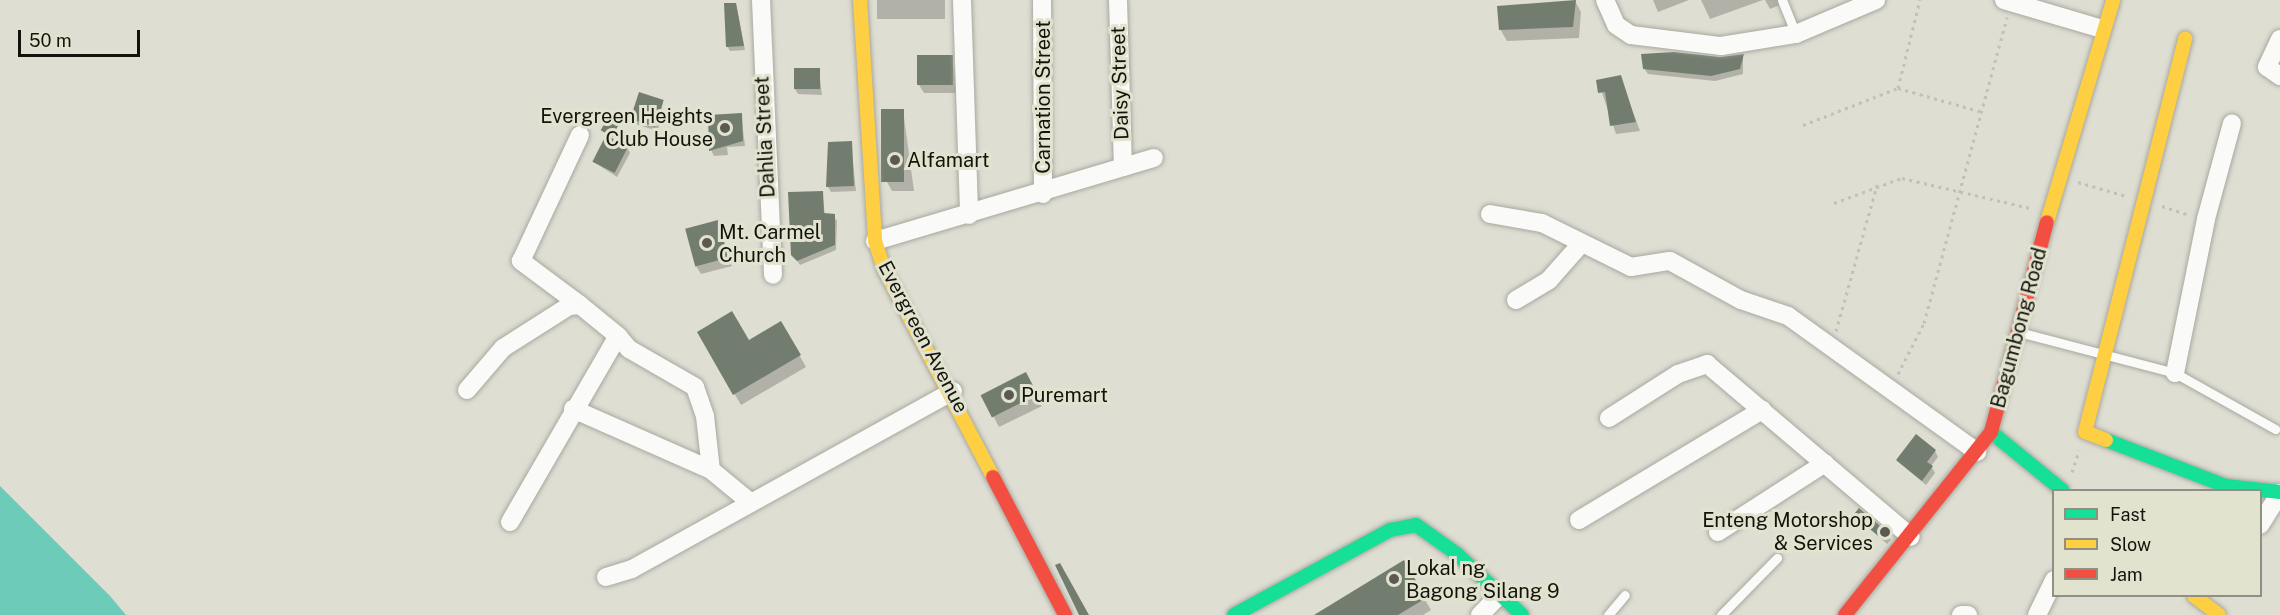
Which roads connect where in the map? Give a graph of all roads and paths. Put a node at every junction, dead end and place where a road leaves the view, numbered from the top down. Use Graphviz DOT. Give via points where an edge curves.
graph roads {
  1 [pos="760,0"];
  2 [pos="860,0"];
  3 [pos="962,0"];
  4 [pos="1042,0"];
  5 [pos="1118,0"];
  6 [pos="1605,0"];
  7 [pos="1782,0"];
  8 [pos="1920,0"];
  9 [pos="2113,0"];
  10 [pos="2008,1"];
  11 [pos="1868,2"];
  12 [pos="2102,30"];
  13 [pos="1796,34"];
  14 [pos="2185,39"];
  15 [pos="2280,39"];
  16 [pos="2280,76"];
  17 [pos="1898,88"];
  18 [pos="1983,112"];
  19 [pos="2232,123"];
  20 [pos="1803,125"];
  21 [pos="580,135"];
  22 [pos="1154,158"];
  23 [pos="1123,167"];
  24 [pos="1877,185"];
  25 [pos="1961,191"];
  26 [pos="1043,194"];
  27 [pos="1833,203"];
  28 [pos="2049,212"];
  29 [pos="1490,214"];
  30 [pos="969,215"];
  31 [pos="875,241"];
  32 [pos="1580,245"];
  33 [pos="772,275"];
  34 [pos="1515,300"];
  35 [pos="579,305"];
  36 [pos="2019,332"];
  37 [pos="618,336"];
  38 [pos="1832,346"];
  39 [pos="2107,357"];
  40 [pos="2175,374"];
  41 [pos="1888,388"];
  42 [pos="467,390"];
  43 [pos="953,391"];
  44 [pos="573,410"];
  45 [pos="1762,410"];
  46 [pos="1609,418"];
  47 [pos="2275,429"];
  48 [pos="1991,432"];
  49 [pos="2085,432"];
  50 [pos="1977,452"];
  51 [pos="1825,463"];
  52 [pos="711,470"];
  53 [pos="2065,486"];
  54 [pos="2249,489"];
  55 [pos="2262,491"];
  56 [pos="2280,493"];
  57 [pos="750,502"];
  58 [pos="1579,520"];
  59 [pos="510,522"];
  60 [pos="2262,522"];
  61 [pos="1718,532"];
  62 [pos="1911,537"];
  63 [pos="1778,558"];
  64 [pos="606,577"];
  65 [pos="2052,584"];
  66 [pos="1500,594"];
  67 [pos="1625,595"];
  68 [pos="2196,597"];
  69 [pos="2215,606"];
  70 [pos="1065,615"];
  71 [pos="1234,615"];
  72 [pos="1480,615"];
  73 [pos="1522,615"];
  74 [pos="1608,615"];
  75 [pos="1721,615"];
  76 [pos="1845,615"];
  77 [pos="1961,615"];
  78 [pos="1968,615"];
  79 [pos="2037,615"];
  1 -- 33 [label="street, Dahlia Street"];
  2 -- 31 [label="street, Evergreen Avenue"];
  3 -- 30 [label="street"];
  4 -- 26 [label="street, Carnation Street"];
  5 -- 23 [label="street, Daisy Street"];
  6 -- 13 [label="street" via="1616,25 1646,40 1720,46"];
  7 -- 13 [label="lane"];
  8 -- 17 [label="path"];
  9 -- 12 [label="street, Bagumbong Road"];
  10 -- 12 [label="street"];
  10 -- 18 [label="path"];
  11 -- 13 [label="street"];
  12 -- 28 [label="street, Bagumbong Road"];
  14 -- 39 [label="street"];
  15 -- 16 [label="street" via="2267,67"];
  17 -- 18 [label="path"];
  17 -- 20 [label="path"];
  18 -- 25 [label="path"];
  19 -- 40 [label="street" via="2206,219"];
  21 -- 35 [label="street" via="521,261"];
  22 -- 23 [label="street"];
  23 -- 26 [label="street"];
  24 -- 25 [label="path" via="1902,178"];
  24 -- 27 [label="path"];
  24 -- 38 [label="path"];
  25 -- 28 [label="path"];
  25 -- 41 [label="path" via="1920,339"];
  26 -- 30 [label="street"];
  28 -- 36 [label="street, Bagumbong Road"];
  29 -- 32 [label="street" via="1542,223"];
  30 -- 31 [label="street"];
  31 -- 43 [label="street, Evergreen Avenue" via="885,271"];
  32 -- 34 [label="street" via="1549,280"];
  32 -- 38 [label="street" via="1631,267 1661,261 1677,264 1741,300 1788,316"];
  35 -- 37 [label="street"];
  35 -- 42 [label="street" via="503,348"];
  36 -- 39 [label="lane"];
  36 -- 48 [label="street, Bagumbong Road"];
  37 -- 44 [label="street"];
  37 -- 52 [label="street" via="636,353 695,387 705,416"];
  38 -- 41 [label="street"];
  39 -- 40 [label="lane"];
  39 -- 49 [label="street"];
  40 -- 47 [label="lane"];
  41 -- 50 [label="street"];
  43 -- 57 [label="street"];
  43 -- 70 [label="street, Evergreen Avenue"];
  44 -- 52 [label="street"];
  44 -- 59 [label="street"];
  45 -- 46 [label="street" via="1699,363"];
  45 -- 51 [label="street"];
  45 -- 58 [label="street"];
  48 -- 50 [label="street, Bagumbong Road"];
  48 -- 53 [label="street"];
  49 -- 53 [label="path"];
  49 -- 54 [label="street" via="2226,486"];
  50 -- 62 [label="street, Bagumbong Road"];
  51 -- 61 [label="street"];
  51 -- 62 [label="street"];
  52 -- 57 [label="street"];
  55 -- 56 [label="street"];
  56 -- 60 [label="street"];
  57 -- 64 [label="street" via="632,569"];
  62 -- 76 [label="street, Bagumbong Road"];
  63 -- 75 [label="lane"];
  65 -- 79 [label="street"];
  66 -- 71 [label="street" via="1422,528 1390,530"];
  66 -- 72 [label="street"];
  66 -- 73 [label="street"];
  67 -- 74 [label="lane"];
  68 -- 69 [label="street"];
  77 -- 78 [label="street"];
}
